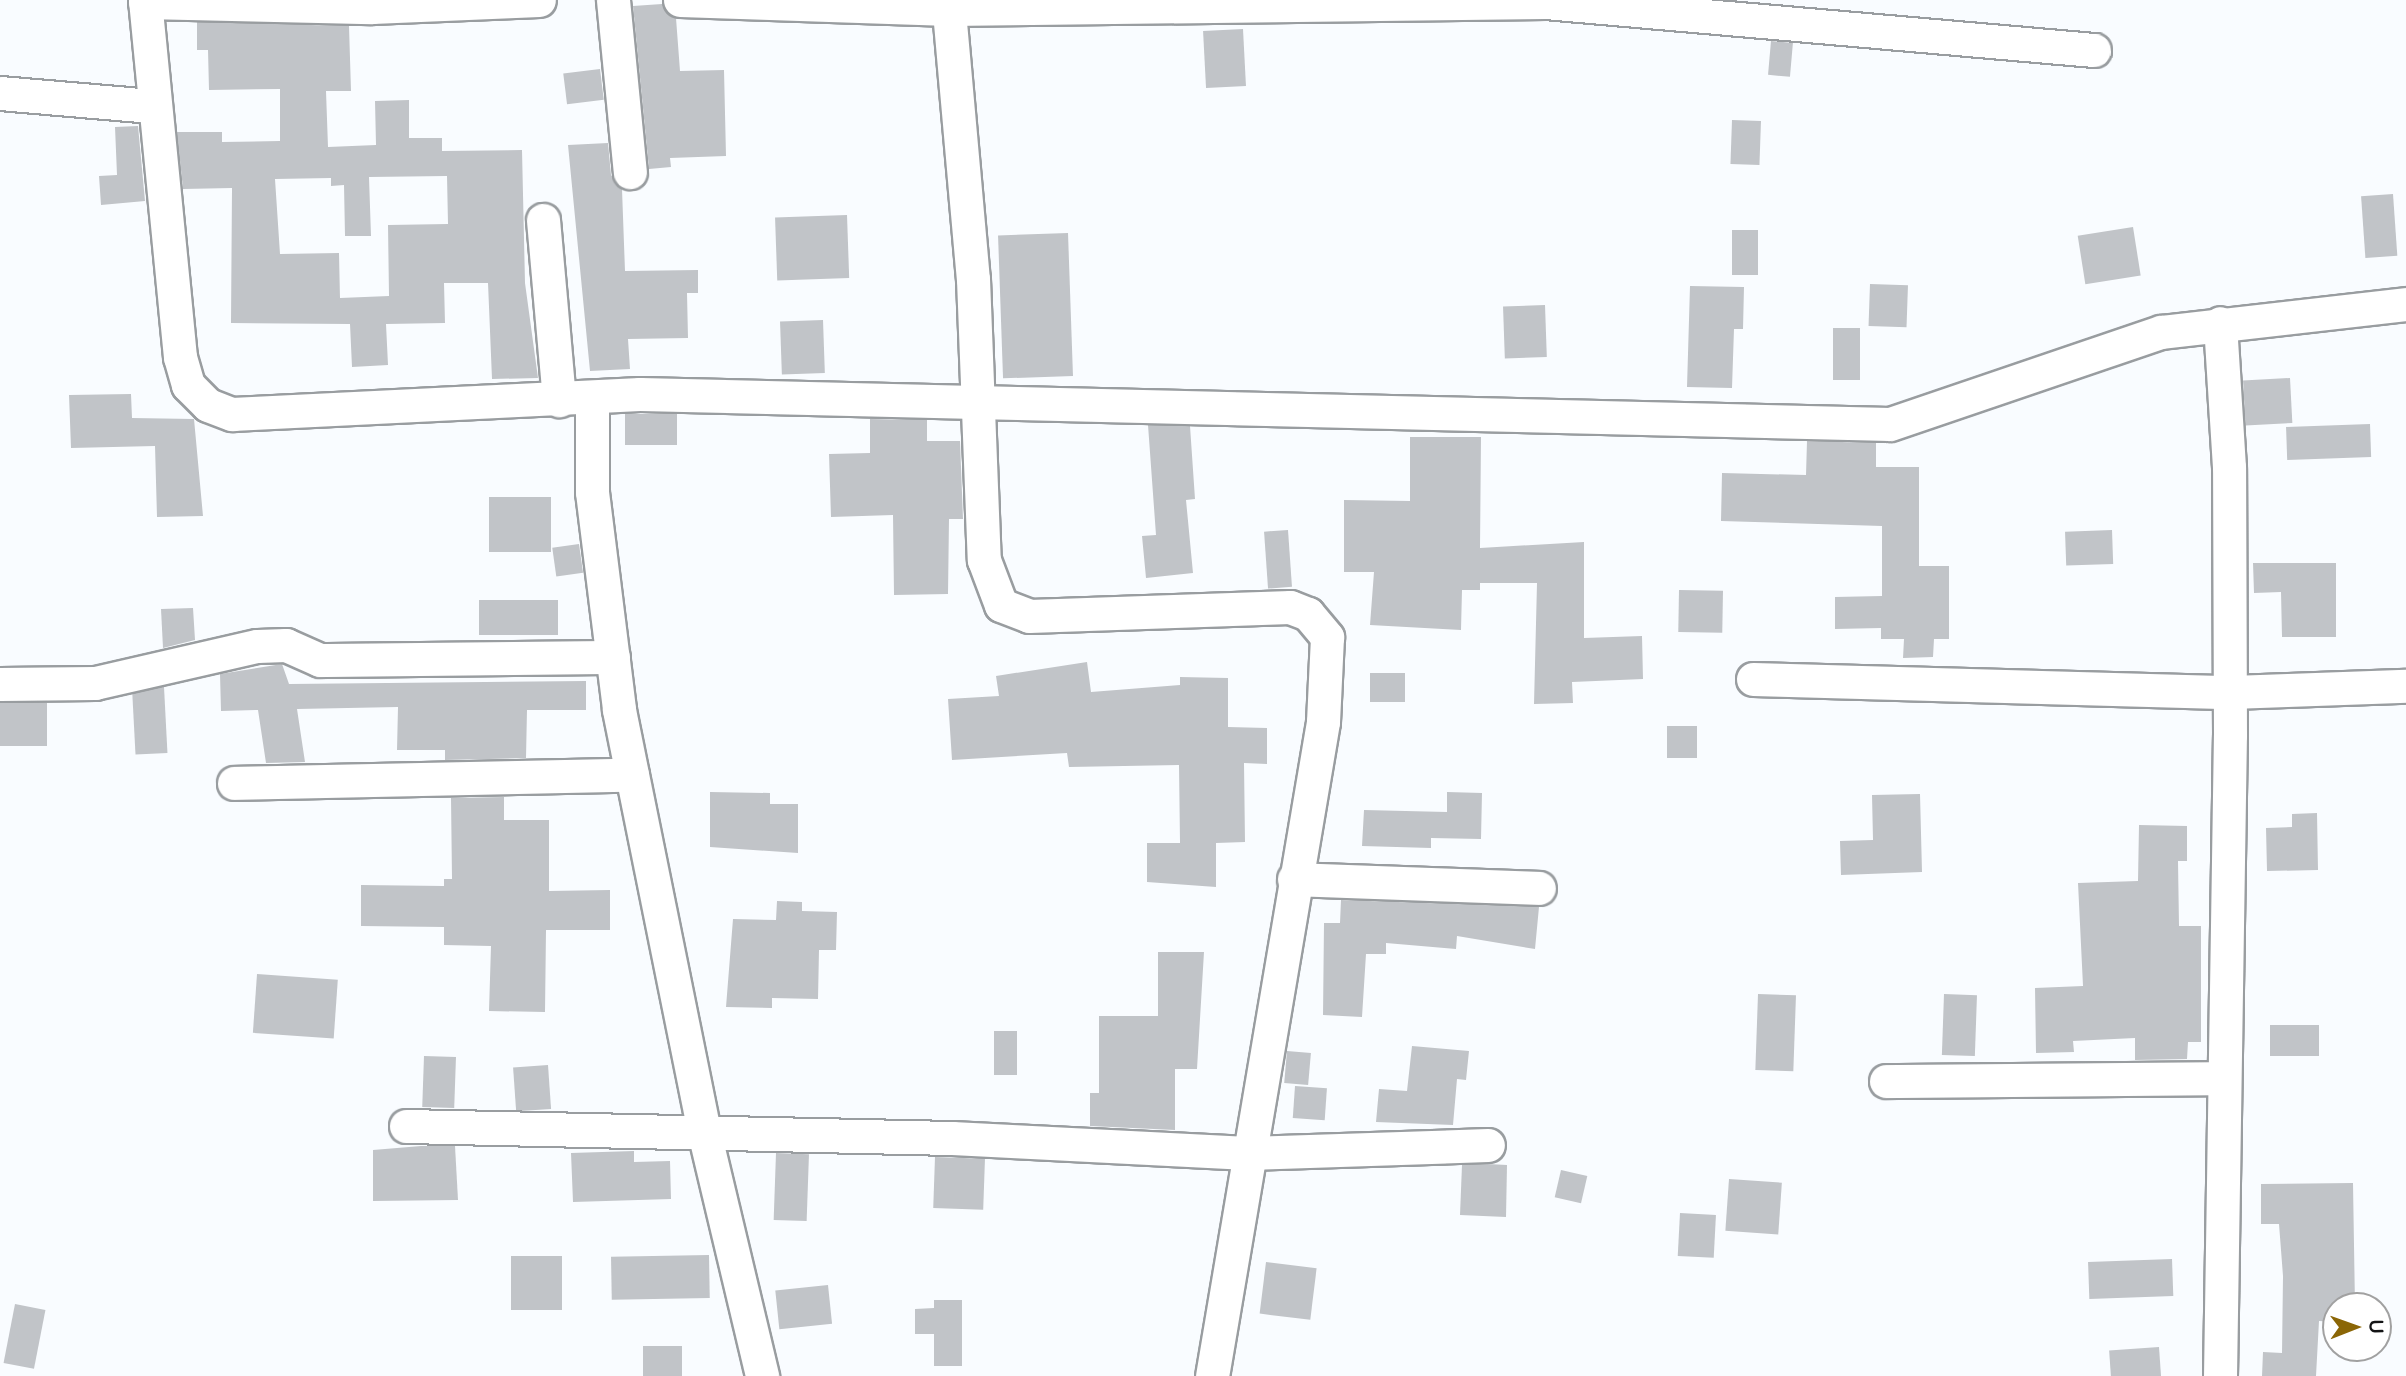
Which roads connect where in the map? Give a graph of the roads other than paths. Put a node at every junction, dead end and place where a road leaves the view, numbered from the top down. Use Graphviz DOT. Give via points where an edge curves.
graph roads {
  1 [pos="538,0"];
  2 [pos="613,0"];
  3 [pos="680,0"];
  4 [pos="145,1"];
  5 [pos="437,3"];
  6 [pos="948,5"];
  7 [pos="2094,50"];
  8 [pos="0,93"];
  9 [pos="152,106"];
  10 [pos="630,172"];
  11 [pos="543,220"];
  12 [pos="2406,304"];
  13 [pos="2220,323"];
  14 [pos="592,398"];
  15 [pos="559,400"];
  16 [pos="978,405"];
  17 [pos="613,657"];
  18 [pos="1753,679"];
  19 [pos="0,684"];
  20 [pos="2406,686"];
  21 [pos="2230,692"];
  22 [pos="632,775"];
  23 [pos="234,783"];
  24 [pos="1294,879"];
  25 [pos="1539,888"];
  26 [pos="2223,1078"];
  27 [pos="1886,1080"];
  28 [pos="406,1126"];
  29 [pos="705,1136"];
  30 [pos="1488,1145"];
  31 [pos="1248,1153"];
  32 [pos="762,1376"];
  33 [pos="1212,1376"];
  34 [pos="2220,1376"];
  1 -- 5 [label="street"];
  2 -- 10 [label="street"];
  3 -- 6 [label="street"];
  4 -- 5 [label="street"];
  4 -- 9 [label="street"];
  6 -- 7 [label="street" via="1545,2"];
  6 -- 16 [label="street"];
  8 -- 9 [label="street"];
  9 -- 15 [label="street" via="180,357 188,385 208,405 267,415"];
  11 -- 15 [label="street"];
  12 -- 13 [label="street"];
  13 -- 16 [label="street" via="2161,332 1890,424"];
  13 -- 21 [label="street" via="2229,467"];
  14 -- 15 [label="street"];
  14 -- 16 [label="street"];
  14 -- 17 [label="street" via="592,492"];
  16 -- 24 [label="street" via="985,559 1000,605 1029,616 1290,607 1308,614 1327,637 1323,722"];
  17 -- 19 [label="street" via="320,660 286,646 257,646 95,683"];
  17 -- 22 [label="street"];
  18 -- 21 [label="street"];
  20 -- 21 [label="street"];
  21 -- 26 [label="street"];
  22 -- 23 [label="street"];
  22 -- 29 [label="street"];
  24 -- 25 [label="street"];
  24 -- 31 [label="street"];
  26 -- 27 [label="street"];
  26 -- 34 [label="street"];
  28 -- 29 [label="street"];
  29 -- 31 [label="street" via="952,1138"];
  29 -- 32 [label="street"];
  30 -- 31 [label="street"];
  31 -- 33 [label="street"];
}
